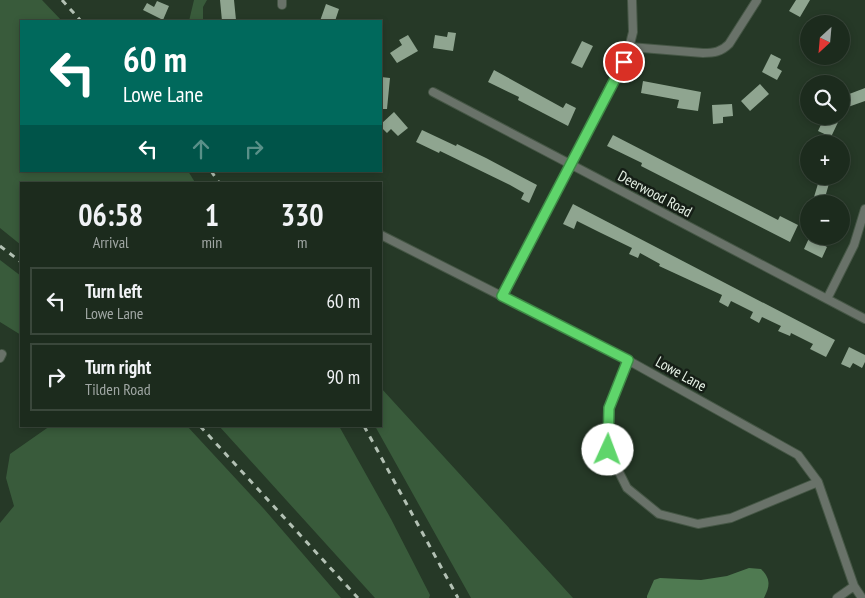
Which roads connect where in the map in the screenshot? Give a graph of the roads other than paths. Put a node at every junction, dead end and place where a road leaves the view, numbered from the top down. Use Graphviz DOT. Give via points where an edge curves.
graph roads {
  1 [pos="632,0"];
  2 [pos="756,0"];
  3 [pos="630,47"];
  4 [pos="433,92"];
  5 [pos="570,165"];
  6 [pos="865,209"];
  7 [pos="382,236"];
  8 [pos="502,296"];
  9 [pos="827,299"];
  10 [pos="865,319"];
  11 [pos="628,360"];
  12 [pos="818,482"];
  13 [pos="854,586"];
  14 [pos="837,598"];
  15 [pos="862,598"];
  1 -- 3 [label="street"];
  2 -- 3 [label="street" via="729,44 715,53"];
  3 -- 5 [label="street"];
  4 -- 5 [label="street, Deerwood Road"];
  5 -- 8 [label="street"];
  5 -- 9 [label="street, Deerwood Road"];
  6 -- 9 [label="street" via="854,245"];
  7 -- 8 [label="street, Lowe Lane"];
  8 -- 11 [label="street, Lowe Lane"];
  9 -- 10 [label="street, Deerwood Road"];
  11 -- 12 [label="street, Lowe Lane" via="798,455"];
  11 -- 12 [label="street" via="609,408 608,450 627,488 659,514 698,524 731,518"];
  12 -- 13 [label="street, Lowe Lane"];
  13 -- 14 [label="street"];
  13 -- 15 [label="street, Lowe Lane"];
}
